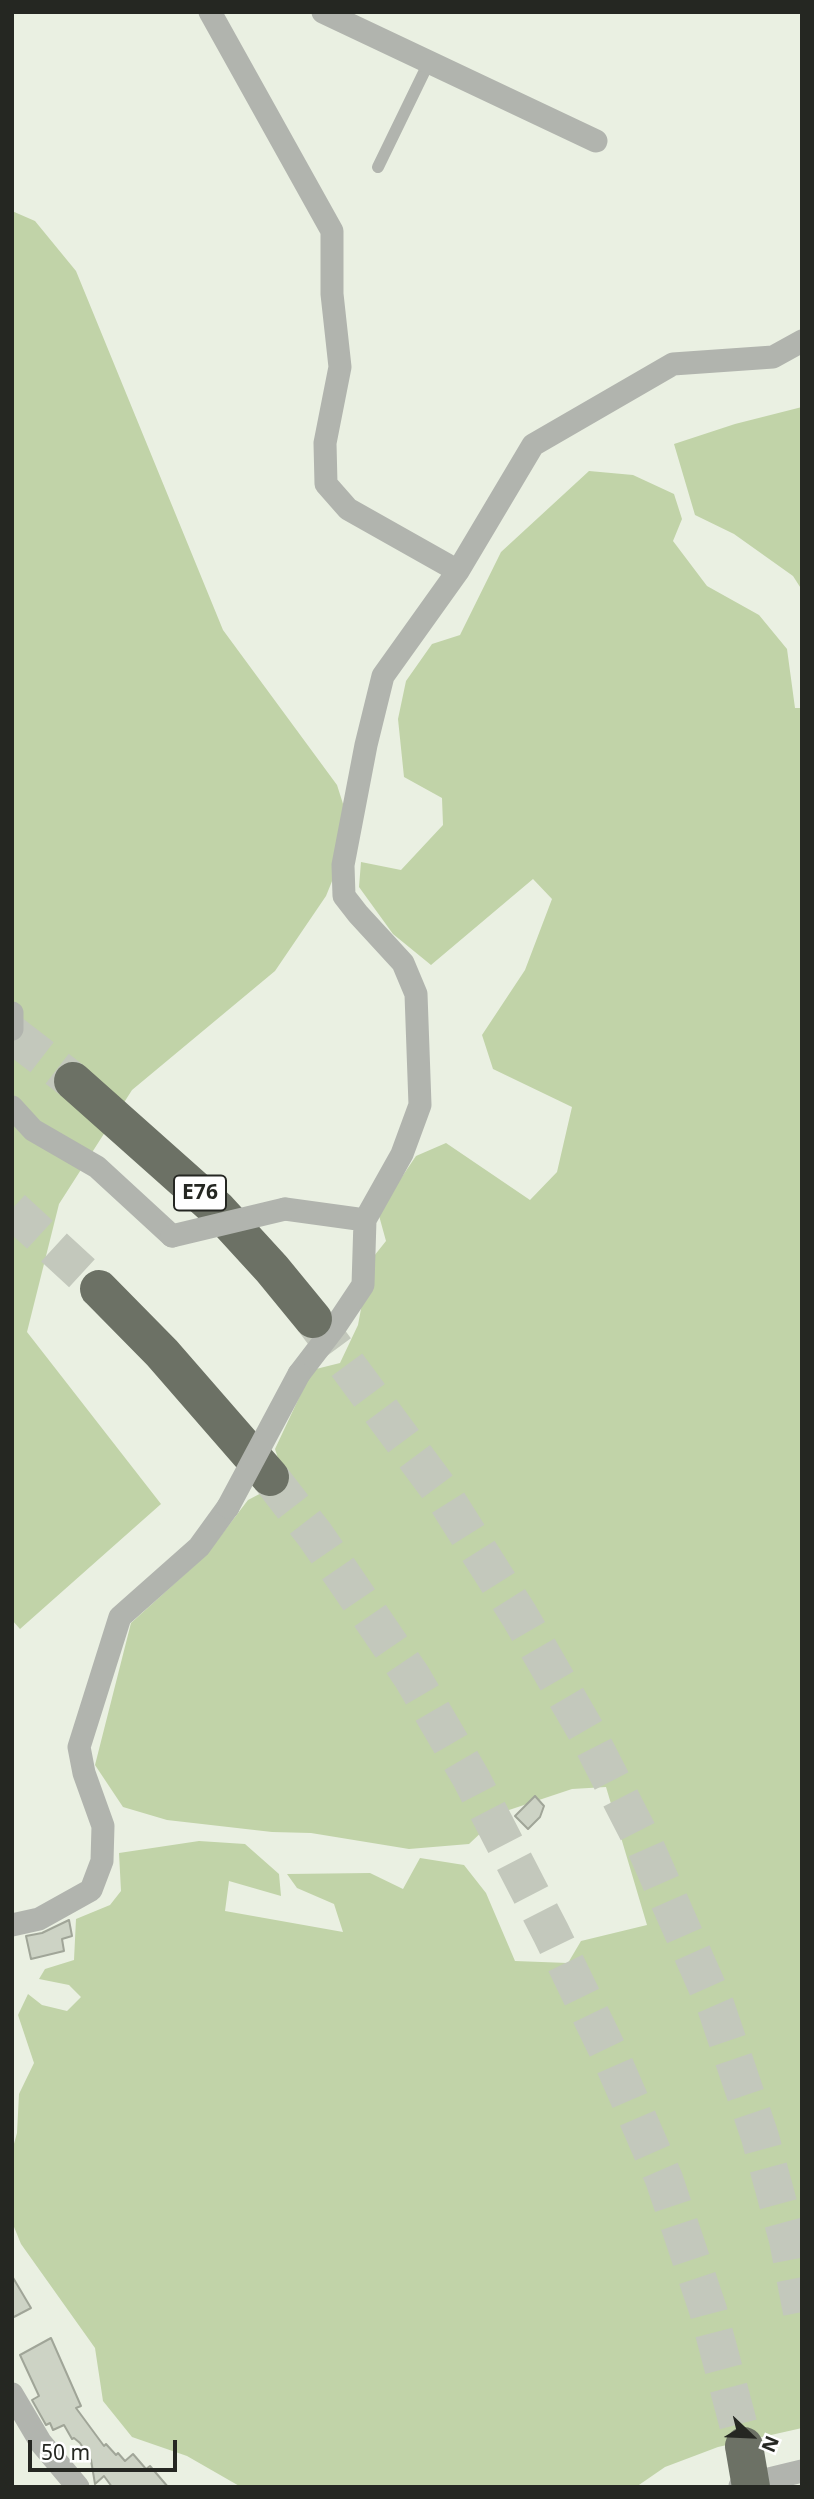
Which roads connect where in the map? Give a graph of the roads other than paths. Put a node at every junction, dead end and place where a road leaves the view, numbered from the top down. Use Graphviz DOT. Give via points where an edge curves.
graph roads {
  1 [pos="210,12"];
  2 [pos="323,12"];
  3 [pos="429,62"];
  4 [pos="596,141"];
  5 [pos="378,167"];
  6 [pos="802,341"];
  7 [pos="458,571"];
  8 [pos="12,1013"];
  9 [pos="12,1029"];
  10 [pos="73,1081"];
  11 [pos="12,1107"];
  12 [pos="365,1220"];
  13 [pos="99,1289"];
  14 [pos="313,1319"];
  15 [pos="270,1477"];
  16 [pos="12,1925"];
  17 [pos="12,2394"];
  18 [pos="744,2446"];
  19 [pos="802,2471"];
  20 [pos="78,2487"];
  21 [pos="737,2487"];
  22 [pos="751,2487"];
  1 -- 7 [label="street" via="332,231 332,294 340,367 326,443 326,484 348,509"];
  2 -- 3 [label="street"];
  3 -- 4 [label="street"];
  3 -- 5 [label="lane"];
  6 -- 7 [label="street" via="773,358 673,364 533,445"];
  7 -- 12 [label="street" via="383,676 343,865 344,896 404,963 416,994 420,1105 402,1154"];
  8 -- 9 [label="street"];
  10 -- 14 [label="highway, E76" via="218,1210"];
  11 -- 12 [label="street, bridge" via="33,1130 97,1167 172,1236 285,1209"];
  12 -- 16 [label="street, bridge" via="363,1285 299,1374 228,1507 199,1547 120,1617 79,1748 103,1826 102,1861 91,1891 39,1919"];
  13 -- 15 [label="highway"];
  17 -- 20 [label="street" via="41,2443"];
  18 -- 22 [label="highway, bridge"];
  19 -- 21 [label="street"];
}
